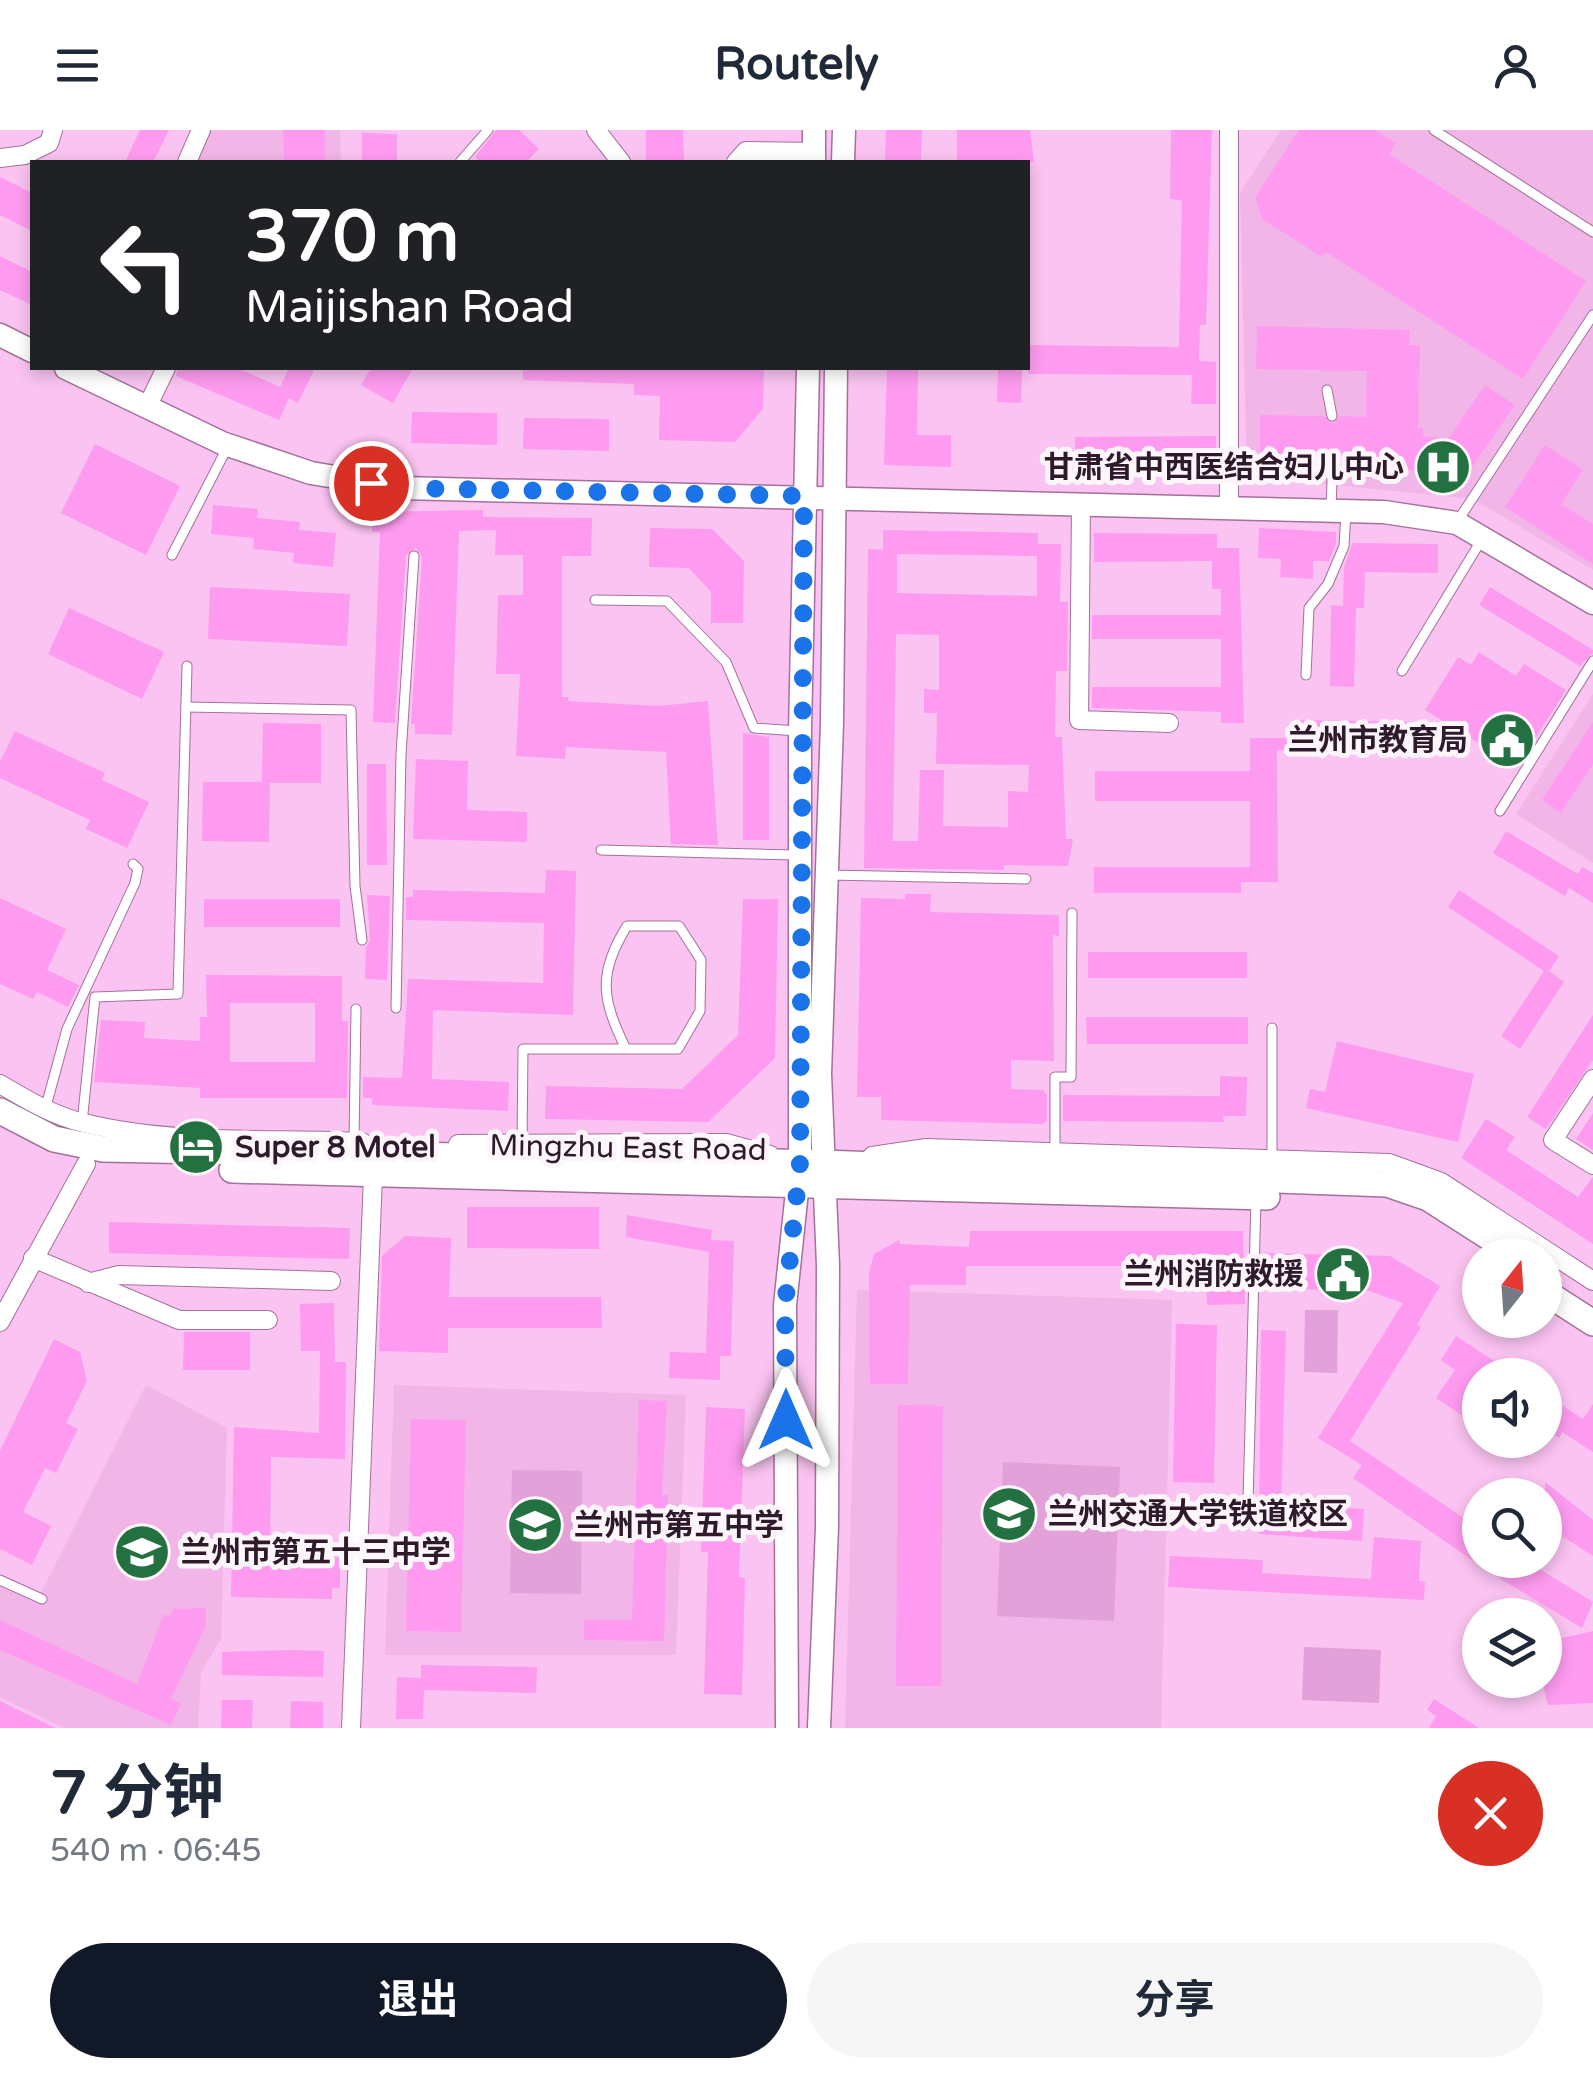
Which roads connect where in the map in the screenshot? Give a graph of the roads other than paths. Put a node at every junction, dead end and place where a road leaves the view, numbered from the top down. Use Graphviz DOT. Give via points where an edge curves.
graph roads {
  1 [pos="53,130"];
  2 [pos="201,130"];
  3 [pos="488,130"];
  4 [pos="596,130"];
  5 [pos="844,130"];
  6 [pos="1229,130"];
  7 [pos="1434,130"];
  8 [pos="814,148"];
  9 [pos="0,158"];
  10 [pos="188,160"];
  11 [pos="462,160"];
  12 [pos="619,160"];
  13 [pos="738,160"];
  14 [pos="843,160"];
  15 [pos="1593,232"];
  16 [pos="1593,315"];
  17 [pos="0,336"];
  18 [pos="30,350"];
  19 [pos="70,370"];
  20 [pos="165,370"];
  21 [pos="808,370"];
  22 [pos="836,370"];
  23 [pos="1327,390"];
  24 [pos="147,407"];
  25 [pos="1332,416"];
  26 [pos="228,445"];
  27 [pos="1332,457"];
  28 [pos="804,496"];
  29 [pos="832,496"];
  30 [pos="1081,503"];
  31 [pos="1229,507"];
  32 [pos="1339,510"];
  33 [pos="1456,523"];
  34 [pos="1484,536"];
  35 [pos="172,555"];
  36 [pos="414,556"];
  37 [pos="595,600"];
  38 [pos="1593,603"];
  39 [pos="1593,661"];
  40 [pos="186,666"];
  41 [pos="1402,671"];
  42 [pos="1306,675"];
  43 [pos="186,706"];
  44 [pos="1169,722"];
  45 [pos="800,731"];
  46 [pos="1500,811"];
  47 [pos="601,850"];
  48 [pos="799,855"];
  49 [pos="133,864"];
  50 [pos="828,875"];
  51 [pos="1026,879"];
  52 [pos="1072,912"];
  53 [pos="362,940"];
  54 [pos="396,1008"];
  55 [pos="356,1009"];
  56 [pos="1272,1028"];
  57 [pos="626,1050"];
  58 [pos="1593,1079"];
  59 [pos="0,1084"];
  60 [pos="46,1110"];
  61 [pos="0,1111"];
  62 [pos="82,1123"];
  63 [pos="0,1128"];
  64 [pos="354,1142"];
  65 [pos="522,1144"];
  66 [pos="1054,1153"];
  67 [pos="1272,1160"];
  68 [pos="86,1164"];
  69 [pos="1593,1166"];
  70 [pos="812,1173"];
  71 [pos="373,1176"];
  72 [pos="1256,1196"];
  73 [pos="1490,1238"];
  74 [pos="1462,1240"];
  75 [pos="33,1258"];
  76 [pos="331,1281"];
  77 [pos="1593,1281"];
  78 [pos="87,1283"];
  79 [pos="1562,1284"];
  80 [pos="1562,1303"];
  81 [pos="1593,1304"];
  82 [pos="268,1320"];
  83 [pos="0,1322"];
  84 [pos="1593,1323"];
  85 [pos="1248,1502"];
  86 [pos="0,1580"];
  87 [pos="42,1599"];
  88 [pos="351,1728"];
  89 [pos="787,1728"];
  90 [pos="820,1728"];
  1 -- 9 [label="street" via="50,143"];
  2 -- 10 [label="street"];
  3 -- 11 [label="lane"];
  4 -- 12 [label="street"];
  5 -- 14 [label="street"];
  6 -- 31 [label="street"];
  7 -- 15 [label="lane"];
  8 -- 13 [label="street" via="746,151"];
  16 -- 33 [label="lane"];
  17 -- 18 [label="street"];
  19 -- 24 [label="street"];
  20 -- 24 [label="street"];
  21 -- 28 [label="street"];
  22 -- 29 [label="street"];
  23 -- 25 [label="lane"];
  24 -- 26 [label="street"];
  26 -- 28 [label="street" via="311,473 402,488"];
  26 -- 35 [label="lane"];
  27 -- 32 [label="lane"];
  28 -- 29 [label="street"];
  28 -- 45 [label="street"];
  29 -- 30 [label="street"];
  29 -- 50 [label="street"];
  30 -- 31 [label="street"];
  30 -- 44 [label="street" via="1079,720"];
  31 -- 32 [label="street"];
  32 -- 33 [label="street"];
  32 -- 42 [label="lane" via="1344,546 1310,608"];
  33 -- 34 [label="street"];
  34 -- 38 [label="street"];
  34 -- 41 [label="lane"];
  36 -- 54 [label="lane" via="401,754"];
  37 -- 45 [label="lane" via="666,601 726,662 754,728"];
  39 -- 46 [label="lane"];
  40 -- 43 [label="lane"];
  43 -- 53 [label="lane" via="352,710"];
  43 -- 62 [label="lane" via="178,994 95,997"];
  45 -- 48 [label="street"];
  47 -- 48 [label="lane"];
  48 -- 70 [label="street"];
  49 -- 60 [label="lane" via="135,883 67,1030"];
  50 -- 51 [label="lane"];
  50 -- 70 [label="street"];
  52 -- 66 [label="lane" via="1071,1077 1055,1076"];
  55 -- 64 [label="lane"];
  56 -- 67 [label="lane"];
  57 -- 57 [label="lane" via="678,1049 700,1011 701,960 678,926 627,926 607,958 607,1008"];
  57 -- 65 [label="lane" via="523,1049"];
  58 -- 69 [label="street" via="1554,1140"];
  59 -- 60 [label="street, Mingzhu East Road"];
  60 -- 62 [label="street, Mingzhu East Road"];
  61 -- 70 [label="main road, Mingzhu East Road" via="54,1139 103,1149"];
  62 -- 64 [label="street, Mingzhu East Road" via="142,1134"];
  63 -- 68 [label="main road, Mingzhu East Road"];
  64 -- 65 [label="street, Mingzhu East Road"];
  65 -- 70 [label="street, Mingzhu East Road" via="726,1143"];
  66 -- 67 [label="street, Mingzhu East Road"];
  66 -- 70 [label="street, Mingzhu East Road" via="926,1148"];
  67 -- 77 [label="street, Mingzhu East Road" via="1414,1169"];
  68 -- 71 [label="main road, Mingzhu East Road"];
  68 -- 75 [label="street"];
  70 -- 71 [label="main road, Mingzhu East Road"];
  70 -- 72 [label="main road, Mingzhu East Road"];
  70 -- 73 [label="main road, Mingzhu East Road" via="1387,1184 1428,1198"];
  70 -- 89 [label="street" via="785,1306"];
  70 -- 90 [label="street" via="827,1527"];
  71 -- 88 [label="street"];
  72 -- 74 [label="main road, Mingzhu East Road" via="1402,1204"];
  72 -- 85 [label="lane"];
  75 -- 78 [label="street"];
  75 -- 83 [label="street"];
  76 -- 78 [label="street" via="119,1275"];
  78 -- 82 [label="street" via="179,1320"];
  79 -- 81 [label="main road"];
  80 -- 84 [label="main road"];
  86 -- 87 [label="lane"];
}
